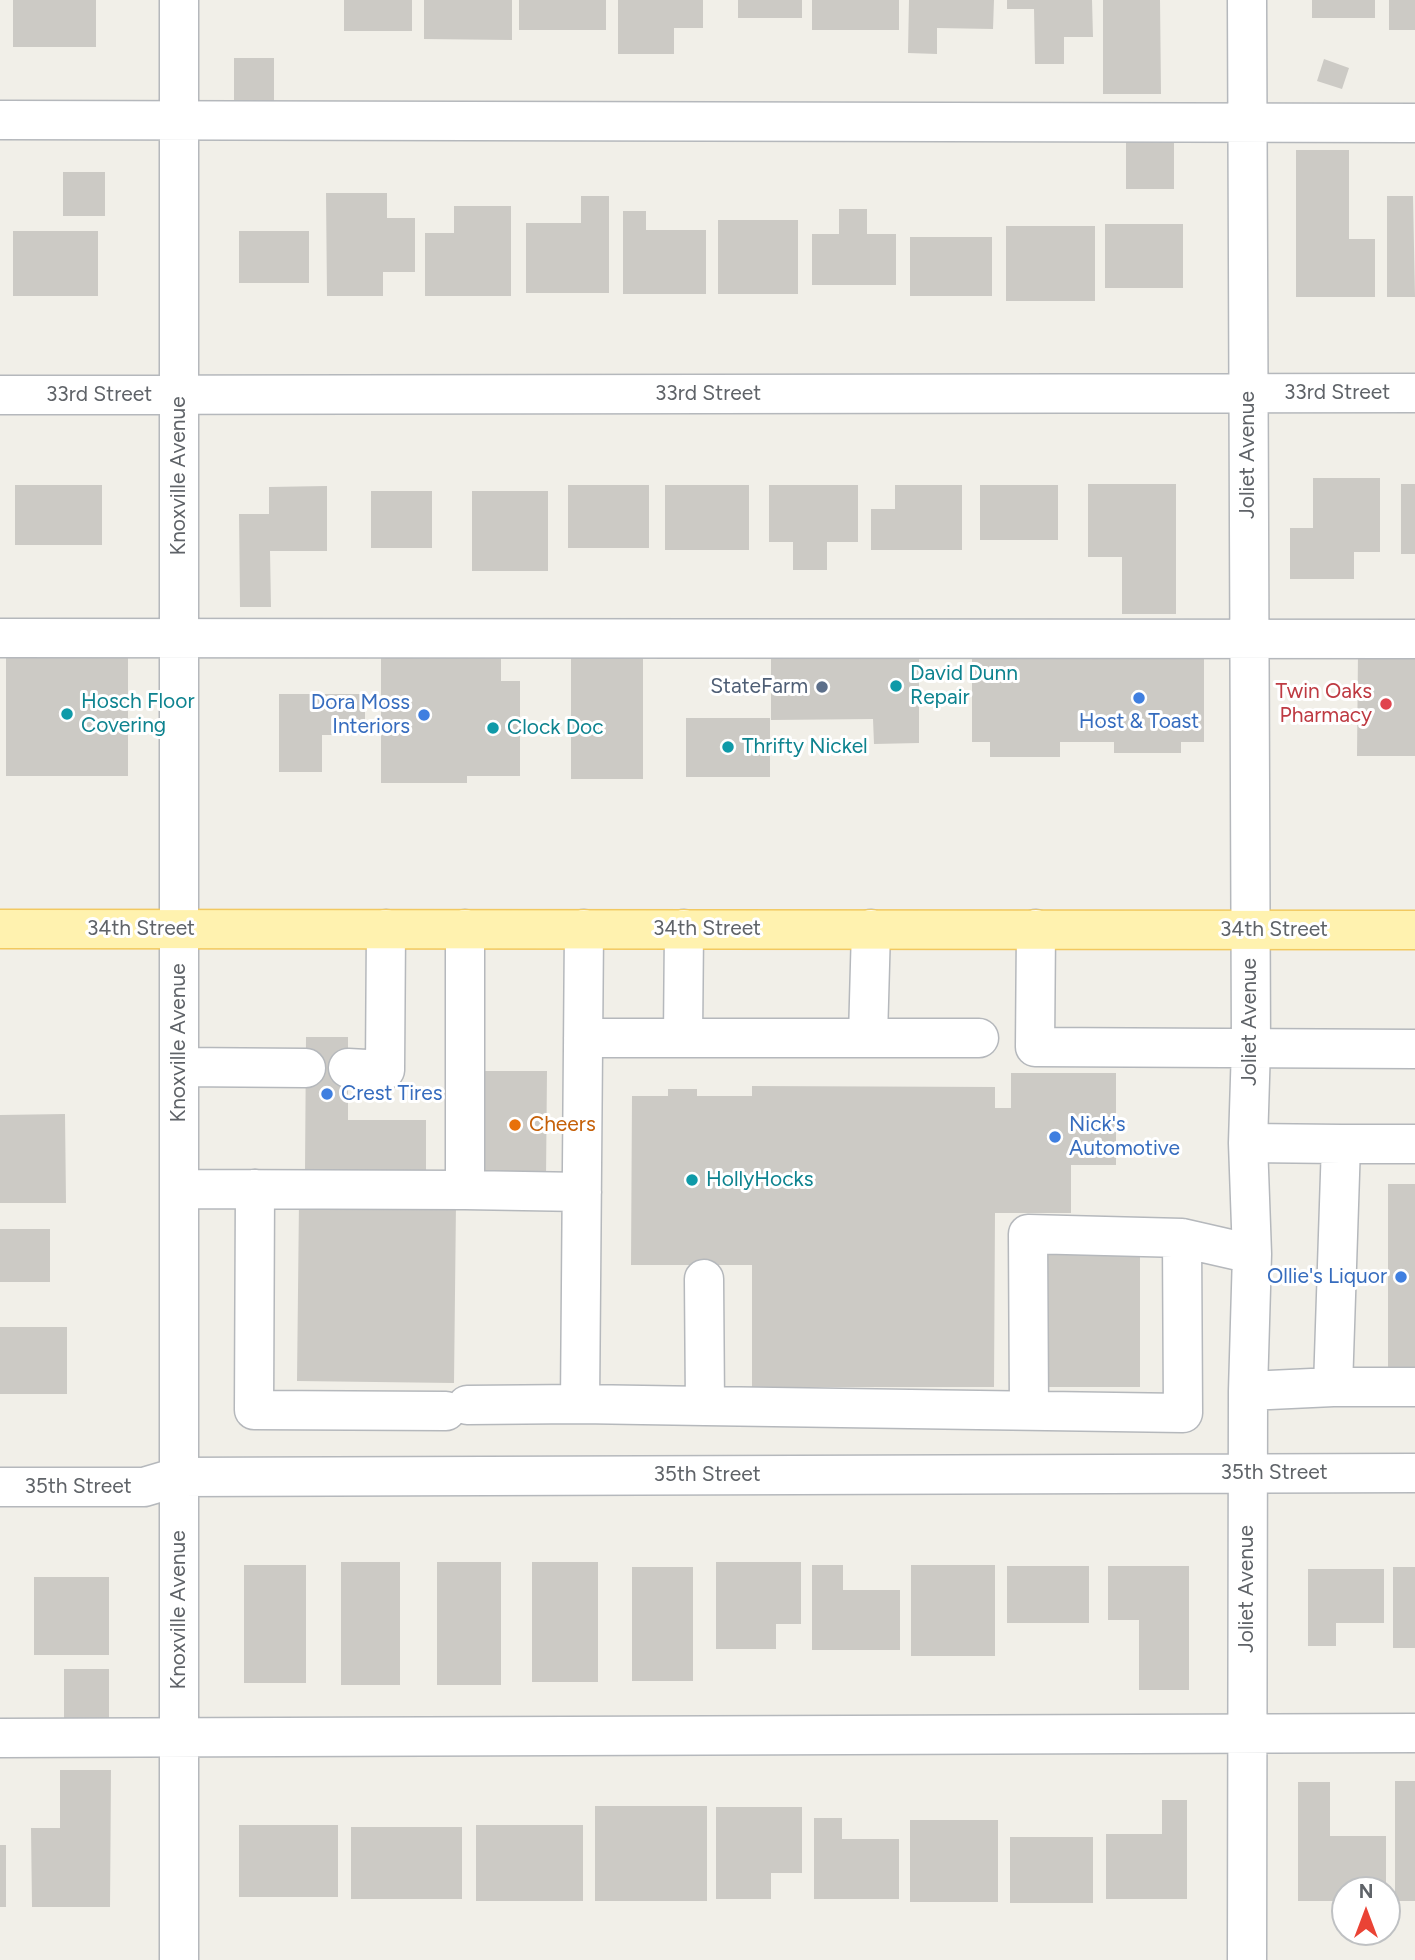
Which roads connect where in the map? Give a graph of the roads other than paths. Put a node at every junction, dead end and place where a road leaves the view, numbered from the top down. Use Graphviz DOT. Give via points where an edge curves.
graph roads {
  1 [pos="179,0"];
  2 [pos="1247,0"];
  3 [pos="0,120"];
  4 [pos="179,120"];
  5 [pos="1247,122"];
  6 [pos="1415,123"];
  7 [pos="1248,393"];
  8 [pos="1415,393"];
  9 [pos="0,395"];
  10 [pos="179,395"];
  11 [pos="0,638"];
  12 [pos="179,638"];
  13 [pos="1248,639"];
  14 [pos="1415,639"];
  15 [pos="0,929"];
  16 [pos="179,929"];
  17 [pos="386,929"];
  18 [pos="465,929"];
  19 [pos="584,929"];
  20 [pos="684,929"];
  21 [pos="871,929"];
  22 [pos="1036,929"];
  23 [pos="1250,930"];
  24 [pos="1415,930"];
  25 [pos="683,1037"];
  26 [pos="868,1037"];
  27 [pos="583,1038"];
  28 [pos="979,1038"];
  29 [pos="1251,1047"];
  30 [pos="1415,1049"];
  31 [pos="179,1067"];
  32 [pos="306,1069"];
  33 [pos="348,1069"];
  34 [pos="1248,1143"];
  35 [pos="1341,1144"];
  36 [pos="1415,1144"];
  37 [pos="179,1189"];
  38 [pos="255,1189"];
  39 [pos="465,1190"];
  40 [pos="582,1192"];
  41 [pos="1182,1238"];
  42 [pos="1252,1254"];
  43 [pos="704,1279"];
  44 [pos="1333,1387"];
  45 [pos="1415,1387"];
  46 [pos="1248,1391"];
  47 [pos="580,1404"];
  48 [pos="705,1406"];
  49 [pos="1028,1410"];
  50 [pos="1247,1473"];
  51 [pos="1415,1473"];
  52 [pos="178,1477"];
  53 [pos="0,1487"];
  54 [pos="1415,1733"];
  55 [pos="1247,1734"];
  56 [pos="179,1737"];
  57 [pos="0,1738"];
  58 [pos="179,1960"];
  59 [pos="1247,1960"];
  1 -- 4 [label="street, Knoxville Avenue"];
  2 -- 5 [label="street, Joliet Avenue"];
  3 -- 4 [label="street"];
  4 -- 5 [label="street"];
  4 -- 10 [label="street, Knoxville Avenue"];
  5 -- 6 [label="street"];
  5 -- 7 [label="street, Joliet Avenue"];
  7 -- 8 [label="street, 33rd Street"];
  7 -- 10 [label="street, 33rd Street"];
  7 -- 13 [label="street, Joliet Avenue"];
  9 -- 10 [label="street, 33rd Street"];
  10 -- 12 [label="street, Knoxville Avenue"];
  11 -- 12 [label="street"];
  12 -- 13 [label="street"];
  12 -- 16 [label="street, Knoxville Avenue"];
  13 -- 14 [label="street"];
  13 -- 23 [label="street, Joliet Avenue"];
  15 -- 16 [label="main road, 34th Street"];
  16 -- 17 [label="main road, 34th Street"];
  16 -- 31 [label="street, Knoxville Avenue"];
  17 -- 18 [label="main road, 34th Street"];
  17 -- 33 [label="street" via="386,1070"];
  18 -- 19 [label="main road, 34th Street"];
  18 -- 39 [label="street"];
  19 -- 20 [label="main road, 34th Street"];
  19 -- 27 [label="street"];
  20 -- 21 [label="main road, 34th Street"];
  20 -- 25 [label="street"];
  21 -- 22 [label="main road, 34th Street"];
  21 -- 26 [label="street"];
  22 -- 23 [label="main road, 34th Street"];
  22 -- 29 [label="street" via="1035,1047"];
  23 -- 24 [label="main road, 34th Street"];
  23 -- 29 [label="street, Joliet Avenue"];
  25 -- 26 [label="street"];
  25 -- 27 [label="street"];
  26 -- 28 [label="street"];
  27 -- 40 [label="street"];
  29 -- 30 [label="street"];
  29 -- 34 [label="street, Joliet Avenue"];
  31 -- 32 [label="street"];
  31 -- 37 [label="street, Knoxville Avenue"];
  34 -- 35 [label="street"];
  34 -- 42 [label="street, Joliet Avenue"];
  35 -- 36 [label="street"];
  35 -- 44 [label="street"];
  37 -- 38 [label="street"];
  37 -- 52 [label="street, Knoxville Avenue"];
  38 -- 39 [label="street"];
  38 -- 47 [label="street" via="254,1410"];
  39 -- 40 [label="street"];
  40 -- 47 [label="street"];
  41 -- 42 [label="street"];
  41 -- 49 [label="street" via="1183,1412"];
  41 -- 49 [label="street" via="1028,1234"];
  42 -- 46 [label="street, Joliet Avenue"];
  43 -- 48 [label="street"];
  44 -- 45 [label="street"];
  44 -- 46 [label="street"];
  46 -- 50 [label="street, Joliet Avenue"];
  47 -- 48 [label="street"];
  48 -- 49 [label="street"];
  50 -- 51 [label="street, 35th Street"];
  50 -- 52 [label="street, 35th Street"];
  50 -- 55 [label="street, Joliet Avenue"];
  52 -- 53 [label="street, 35th Street" via="144,1487"];
  52 -- 56 [label="street, Knoxville Avenue"];
  54 -- 55 [label="street"];
  55 -- 56 [label="street"];
  55 -- 59 [label="street, Joliet Avenue"];
  56 -- 57 [label="street"];
  56 -- 58 [label="street, Knoxville Avenue"];
}
